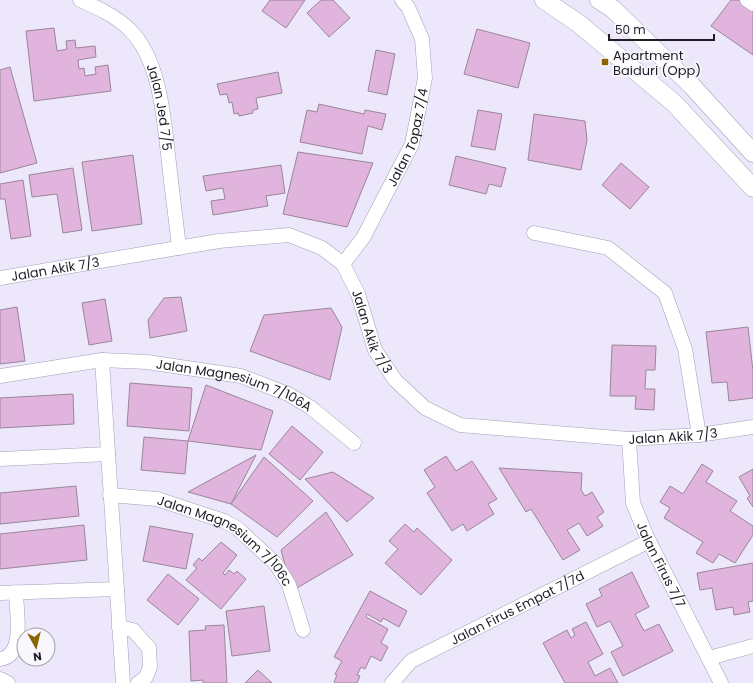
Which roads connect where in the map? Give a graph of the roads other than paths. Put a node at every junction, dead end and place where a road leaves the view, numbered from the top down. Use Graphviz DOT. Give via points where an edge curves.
graph roads {
  1 [pos="80,0"];
  2 [pos="402,0"];
  3 [pos="544,0"];
  4 [pos="747,0"];
  5 [pos="607,3"];
  6 [pos="753,4"];
  7 [pos="753,152"];
  8 [pos="753,188"];
  9 [pos="534,233"];
  10 [pos="179,248"];
  11 [pos="342,264"];
  12 [pos="0,278"];
  13 [pos="102,360"];
  14 [pos="0,376"];
  15 [pos="753,427"];
  16 [pos="699,435"];
  17 [pos="629,439"];
  18 [pos="354,443"];
  19 [pos="108,454"];
  20 [pos="0,459"];
  21 [pos="110,495"];
  22 [pos="650,541"];
  23 [pos="117,589"];
  24 [pos="16,592"];
  25 [pos="0,593"];
  26 [pos="119,627"];
  27 [pos="303,630"];
  28 [pos="753,646"];
  29 [pos="709,658"];
  30 [pos="0,659"];
  31 [pos="0,679"];
  32 [pos="8,683"];
  33 [pos="123,683"];
  34 [pos="138,683"];
  35 [pos="392,683"];
  36 [pos="721,683"];
  1 -- 10 [label="street, Jalan Jed 7/5" via="108,12 130,30 145,50 162,111"];
  2 -- 11 [label="street, Jalan Topaz 7/4" via="408,7 422,39 425,78 412,144 363,238"];
  3 -- 8 [label="main road" via="578,23 674,103"];
  4 -- 6 [label="street"];
  5 -- 7 [label="main road" via="692,86"];
  9 -- 16 [label="street" via="608,248 665,293 685,349"];
  10 -- 11 [label="street, Jalan Akik 7/3" via="219,241 289,235 322,248"];
  10 -- 12 [label="street, Jalan Akik 7/3"];
  11 -- 17 [label="street, Jalan Akik 7/3" via="358,294 375,350 395,380 425,408 460,425"];
  13 -- 14 [label="street, Jalan Magnesium 7/106A"];
  13 -- 18 [label="street, Jalan Magnesium 7/106A" via="147,362 241,376 288,394 310,407"];
  13 -- 19 [label="street"];
  15 -- 16 [label="street, Jalan Akik 7/3"];
  16 -- 17 [label="street, Jalan Akik 7/3"];
  17 -- 22 [label="street, Jalan Firus 7/7" via="633,503"];
  19 -- 20 [label="street"];
  19 -- 21 [label="street"];
  21 -- 23 [label="street"];
  21 -- 27 [label="street, Jalan Magnesium 7/106c" via="157,499 224,521 237,528 271,559 282,574 289,585"];
  22 -- 29 [label="street, Jalan Firus 7/7"];
  22 -- 35 [label="street, Jalan Firus Empat 7/7d" via="411,661"];
  23 -- 24 [label="street"];
  23 -- 26 [label="street"];
  24 -- 25 [label="street"];
  24 -- 30 [label="street" via="17,644 12,653"];
  26 -- 33 [label="street"];
  26 -- 34 [label="street" via="133,630 148,648 150,667 146,676"];
  28 -- 29 [label="street"];
  29 -- 36 [label="street, Jalan Firus 7/7"];
  31 -- 32 [label="street"];
}
